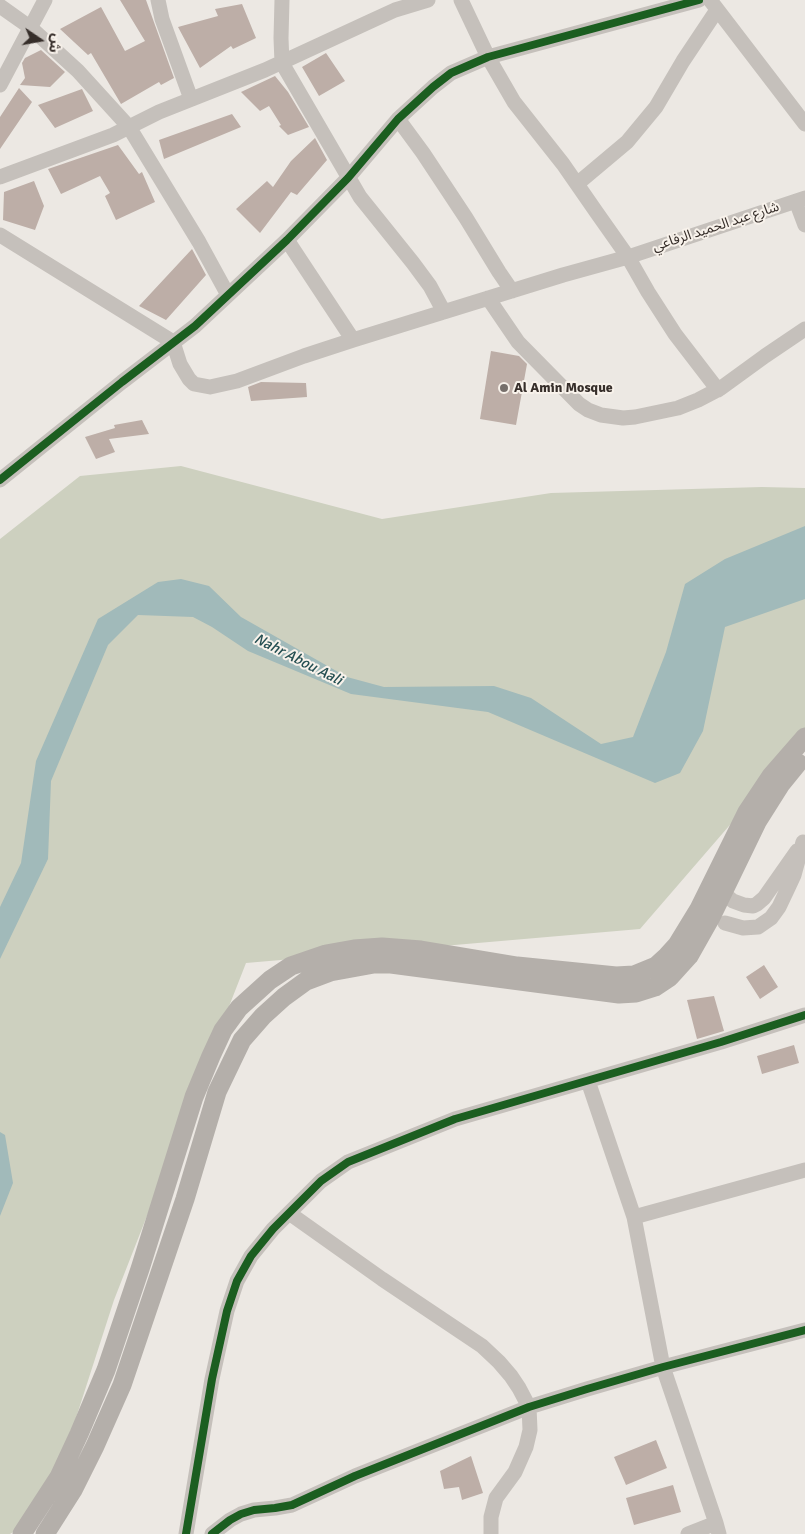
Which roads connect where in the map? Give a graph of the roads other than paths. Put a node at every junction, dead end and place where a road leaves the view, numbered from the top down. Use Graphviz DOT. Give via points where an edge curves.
graph roads {
  1 [pos="45,0"];
  2 [pos="158,0"];
  3 [pos="282,0"];
  4 [pos="428,0"];
  5 [pos="461,0"];
  6 [pos="699,0"];
  7 [pos="714,5"];
  8 [pos="0,6"];
  9 [pos="31,28"];
  10 [pos="488,57"];
  11 [pos="282,62"];
  12 [pos="0,85"];
  13 [pos="191,99"];
  14 [pos="398,119"];
  15 [pos="805,124"];
  16 [pos="129,127"];
  17 [pos="0,177"];
  18 [pos="348,178"];
  19 [pos="577,184"];
  20 [pos="801,199"];
  21 [pos="805,225"];
  22 [pos="0,235"];
  23 [pos="287,240"];
  24 [pos="628,256"];
  25 [pos="512,291"];
  26 [pos="228,295"];
  27 [pos="488,298"];
  28 [pos="444,312"];
  29 [pos="805,329"];
  30 [pos="353,340"];
  31 [pos="173,342"];
  32 [pos="718,390"];
  33 [pos="0,480"];
  34 [pos="805,737"];
  35 [pos="805,755"];
  36 [pos="804,841"];
  37 [pos="723,893"];
  38 [pos="725,924"];
  39 [pos="805,1015"];
  40 [pos="588,1082"];
  41 [pos="188,1115"];
  42 [pos="208,1120"];
  43 [pos="805,1170"];
  44 [pos="289,1213"];
  45 [pos="634,1217"];
  46 [pos="124,1316"];
  47 [pos="144,1322"];
  48 [pos="805,1330"];
  49 [pos="662,1367"];
  50 [pos="529,1407"];
  51 [pos="718,1528"];
  52 [pos="22,1534"];
  53 [pos="45,1534"];
  54 [pos="186,1534"];
  55 [pos="212,1534"];
  56 [pos="491,1534"];
  57 [pos="688,1534"];
  1 -- 9 [label="street"];
  2 -- 13 [label="street"];
  3 -- 11 [label="street"];
  4 -- 11 [label="street" via="370,21"];
  5 -- 10 [label="street"];
  6 -- 10 [label="street"];
  7 -- 15 [label="street"];
  7 -- 19 [label="street" via="656,107 627,142"];
  8 -- 9 [label="street"];
  9 -- 12 [label="street"];
  9 -- 16 [label="street" via="78,71"];
  10 -- 14 [label="street" via="451,73"];
  10 -- 19 [label="street" via="514,102"];
  11 -- 13 [label="street"];
  11 -- 18 [label="street"];
  13 -- 16 [label="street"];
  14 -- 18 [label="street"];
  14 -- 25 [label="street"];
  16 -- 17 [label="street"];
  16 -- 26 [label="street"];
  18 -- 23 [label="street"];
  18 -- 28 [label="street" via="360,198 430,286"];
  19 -- 24 [label="street"];
  20 -- 21 [label="street"];
  20 -- 24 [label="street, شارع عبد الحميد الرفاعي"];
  22 -- 31 [label="street"];
  23 -- 26 [label="street"];
  23 -- 30 [label="street"];
  24 -- 25 [label="street, شارع عبد الحميد الرفاعي"];
  24 -- 32 [label="street" via="670,327"];
  25 -- 27 [label="street, شارع عبد الحميد الرفاعي"];
  26 -- 31 [label="street"];
  27 -- 28 [label="street, شارع عبد الحميد الرفاعي"];
  27 -- 32 [label="street" via="518,342 574,400 588,410 601,415 635,417 670,410"];
  28 -- 30 [label="street, شارع عبد الحميد الرفاعي"];
  29 -- 32 [label="street"];
  30 -- 31 [label="street, شارع عبد الحميد الرفاعي" via="237,381 210,387 194,384 189,379"];
  31 -- 33 [label="street"];
  34 -- 41 [label="main road" via="771,776 747,812 702,911 677,945 656,966 634,975 616,976 382,947 326,954 291,966 239,1008 210,1056"];
  35 -- 37 [label="main road" via="781,784 757,822"];
  36 -- 37 [label="street" via="757,904 744,905"];
  36 -- 38 [label="street" via="791,881 771,918 758,927"];
  37 -- 42 [label="main road" via="688,956 670,977 636,993 620,994 391,964 358,966 306,981 263,1016 242,1040 217,1092"];
  39 -- 40 [label="street"];
  40 -- 44 [label="street" via="455,1119 348,1162 321,1181"];
  40 -- 45 [label="street"];
  41 -- 42 [label="main road"];
  41 -- 46 [label="main road"];
  42 -- 47 [label="main road"];
  43 -- 45 [label="street"];
  44 -- 50 [label="street" via="482,1346 511,1376"];
  44 -- 54 [label="street" via="251,1256 237,1280 227,1311"];
  45 -- 49 [label="street"];
  46 -- 47 [label="main road"];
  46 -- 52 [label="main road" via="106,1370 59,1477"];
  47 -- 53 [label="main road" via="122,1385 95,1446 73,1490"];
  48 -- 49 [label="street"];
  49 -- 50 [label="street"];
  49 -- 51 [label="street"];
  50 -- 55 [label="street" via="292,1504 241,1514"];
  50 -- 56 [label="street" via="530,1430 526,1447 515,1472 496,1498"];
  51 -- 57 [label="street"];
}
